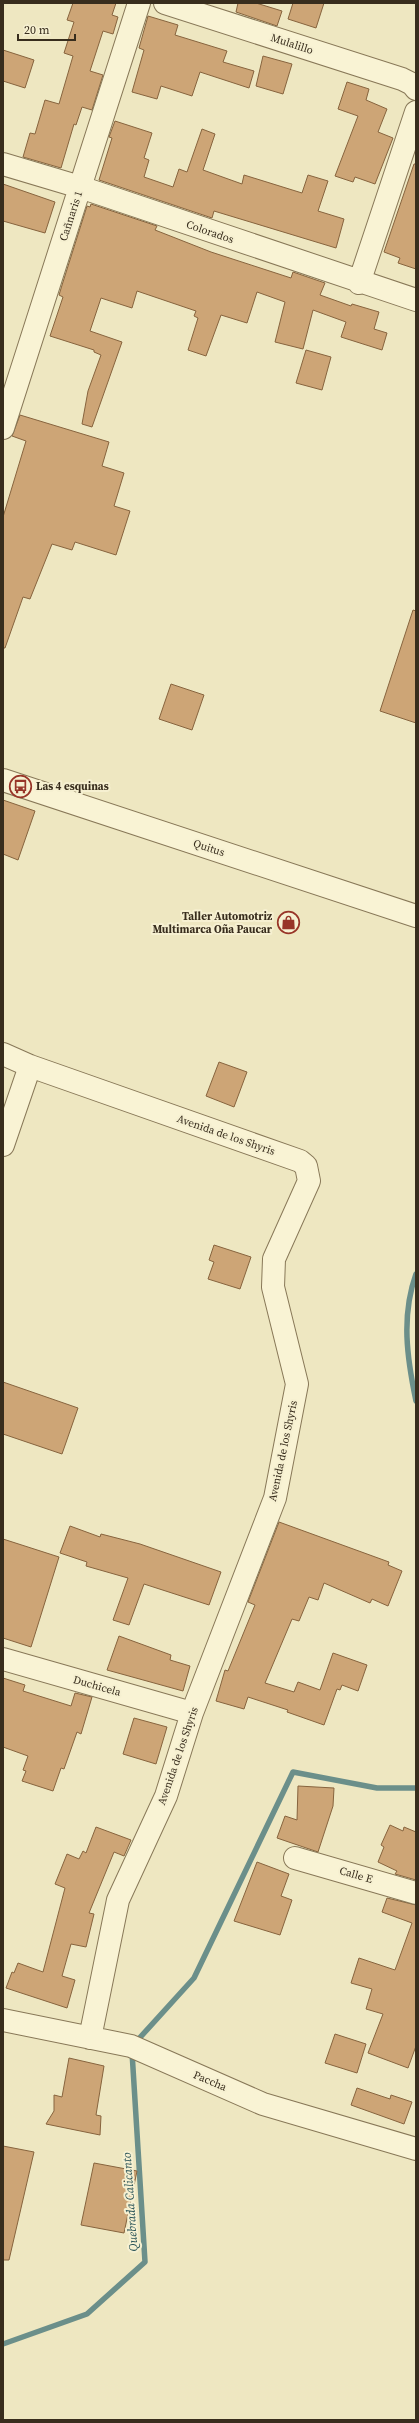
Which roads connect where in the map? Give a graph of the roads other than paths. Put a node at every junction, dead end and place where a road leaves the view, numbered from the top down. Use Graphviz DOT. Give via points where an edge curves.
graph roads {
  1 [pos="139,3"];
  2 [pos="165,3"];
  3 [pos="416,89"];
  4 [pos="416,112"];
  5 [pos="3,164"];
  6 [pos="80,187"];
  7 [pos="359,283"];
  8 [pos="416,300"];
  9 [pos="3,428"];
  10 [pos="3,780"];
  11 [pos="416,916"];
  12 [pos="3,1054"];
  13 [pos="30,1066"];
  14 [pos="3,1144"];
  15 [pos="3,1659"];
  16 [pos="192,1713"];
  17 [pos="295,1858"];
  18 [pos="416,1893"];
  19 [pos="3,2020"];
  20 [pos="90,2038"];
  21 [pos="416,2150"];
  1 -- 6 [label="street, Cañnaris 1"];
  2 -- 3 [label="street, Mulalillo" via="402,79"];
  4 -- 7 [label="street"];
  5 -- 6 [label="street, Colorados"];
  6 -- 7 [label="street, Colorados"];
  6 -- 9 [label="street, Cañnaris 1"];
  7 -- 8 [label="street, Colorados"];
  10 -- 11 [label="street, Quitus"];
  12 -- 13 [label="street, Avenida de los Shyris"];
  13 -- 14 [label="street"];
  13 -- 16 [label="street, Avenida de los Shyris" via="300,1161 309,1173 306,1189 274,1259 273,1286 297,1384 275,1498"];
  15 -- 16 [label="street, Duchicela"];
  16 -- 20 [label="street, Avenida de los Shyris" via="166,1796 118,1900"];
  17 -- 18 [label="street, Calle E"];
  19 -- 20 [label="street, Paccha"];
  20 -- 21 [label="street, Paccha" via="131,2046 263,2104"];
}
